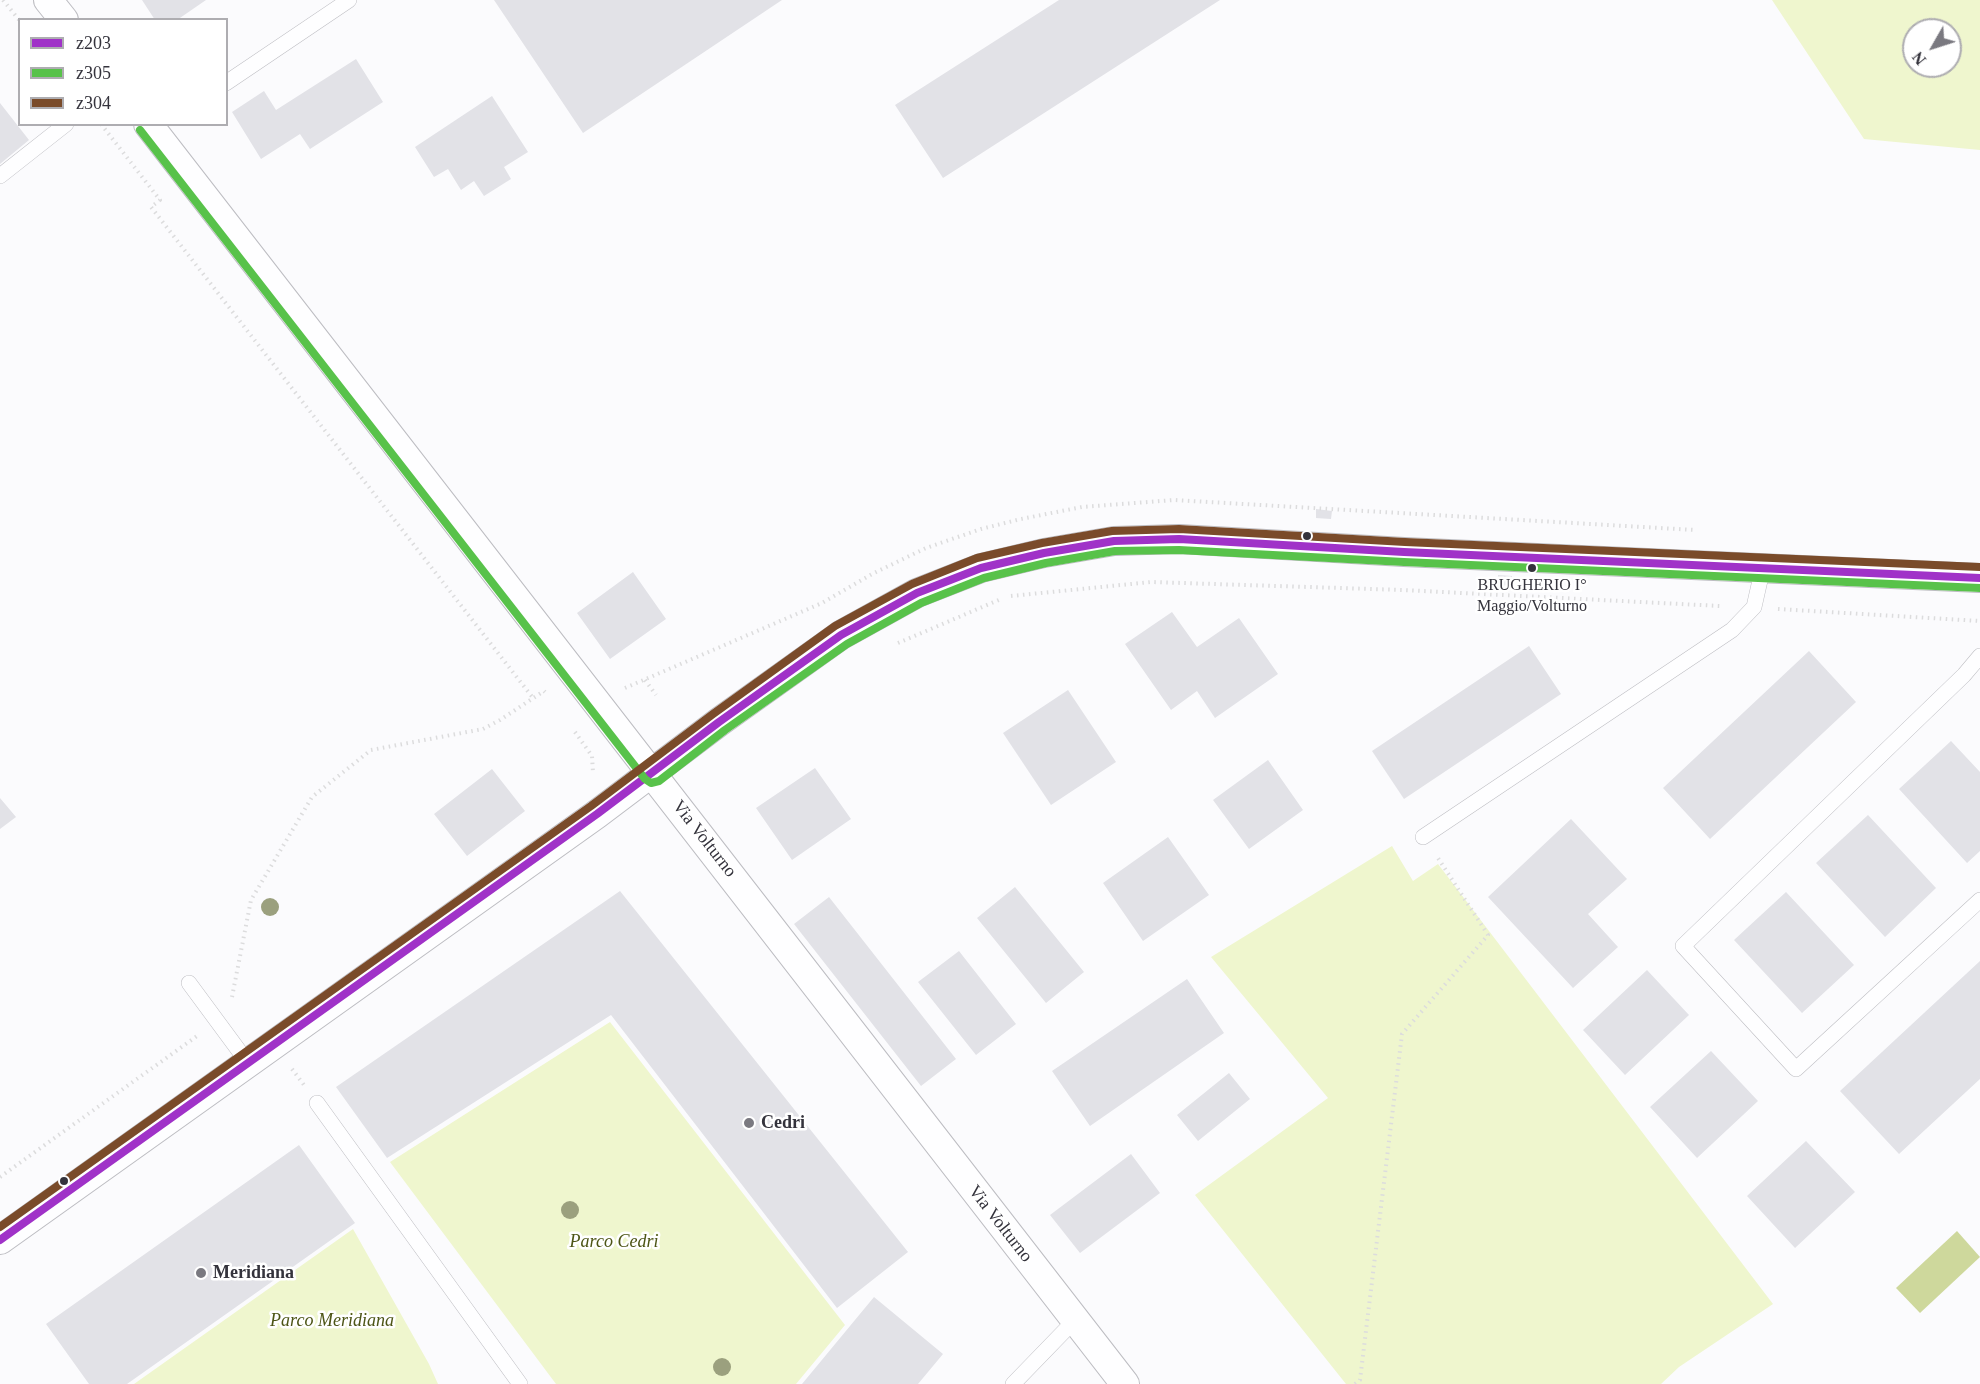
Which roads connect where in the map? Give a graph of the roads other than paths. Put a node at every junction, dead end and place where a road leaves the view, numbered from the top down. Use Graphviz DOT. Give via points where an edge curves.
graph roads {
  1 [pos="48,0"];
  2 [pos="349,0"];
  3 [pos="62,18"];
  4 [pos="228,82"];
  5 [pos="63,126"];
  6 [pos="156,127"];
  7 [pos="0,176"];
  8 [pos="1763,567"];
  9 [pos="1980,578"];
  10 [pos="1980,656"];
  11 [pos="653,773"];
  12 [pos="1423,837"];
  13 [pos="1980,900"];
  14 [pos="189,982"];
  15 [pos="248,1063"];
  16 [pos="318,1103"];
  17 [pos="0,1240"];
  18 [pos="1075,1320"];
  19 [pos="520,1384"];
  20 [pos="1013,1384"];
  21 [pos="1125,1384"];
  1 -- 3 [label="street"];
  2 -- 4 [label="lane"];
  5 -- 7 [label="lane"];
  6 -- 11 [label="street, Via Volturno"];
  8 -- 9 [label="street"];
  8 -- 11 [label="street" via="1179,539 1114,542 1044,553 981,568 917,593 840,634"];
  8 -- 12 [label="lane" via="1754,608 1732,630"];
  10 -- 13 [label="lane" via="1683,946 1796,1069"];
  11 -- 15 [label="street"];
  11 -- 18 [label="street, Via Volturno"];
  14 -- 15 [label="lane"];
  15 -- 17 [label="street"];
  16 -- 19 [label="lane"];
  18 -- 20 [label="lane"];
  18 -- 21 [label="street, Via Volturno"];
}
